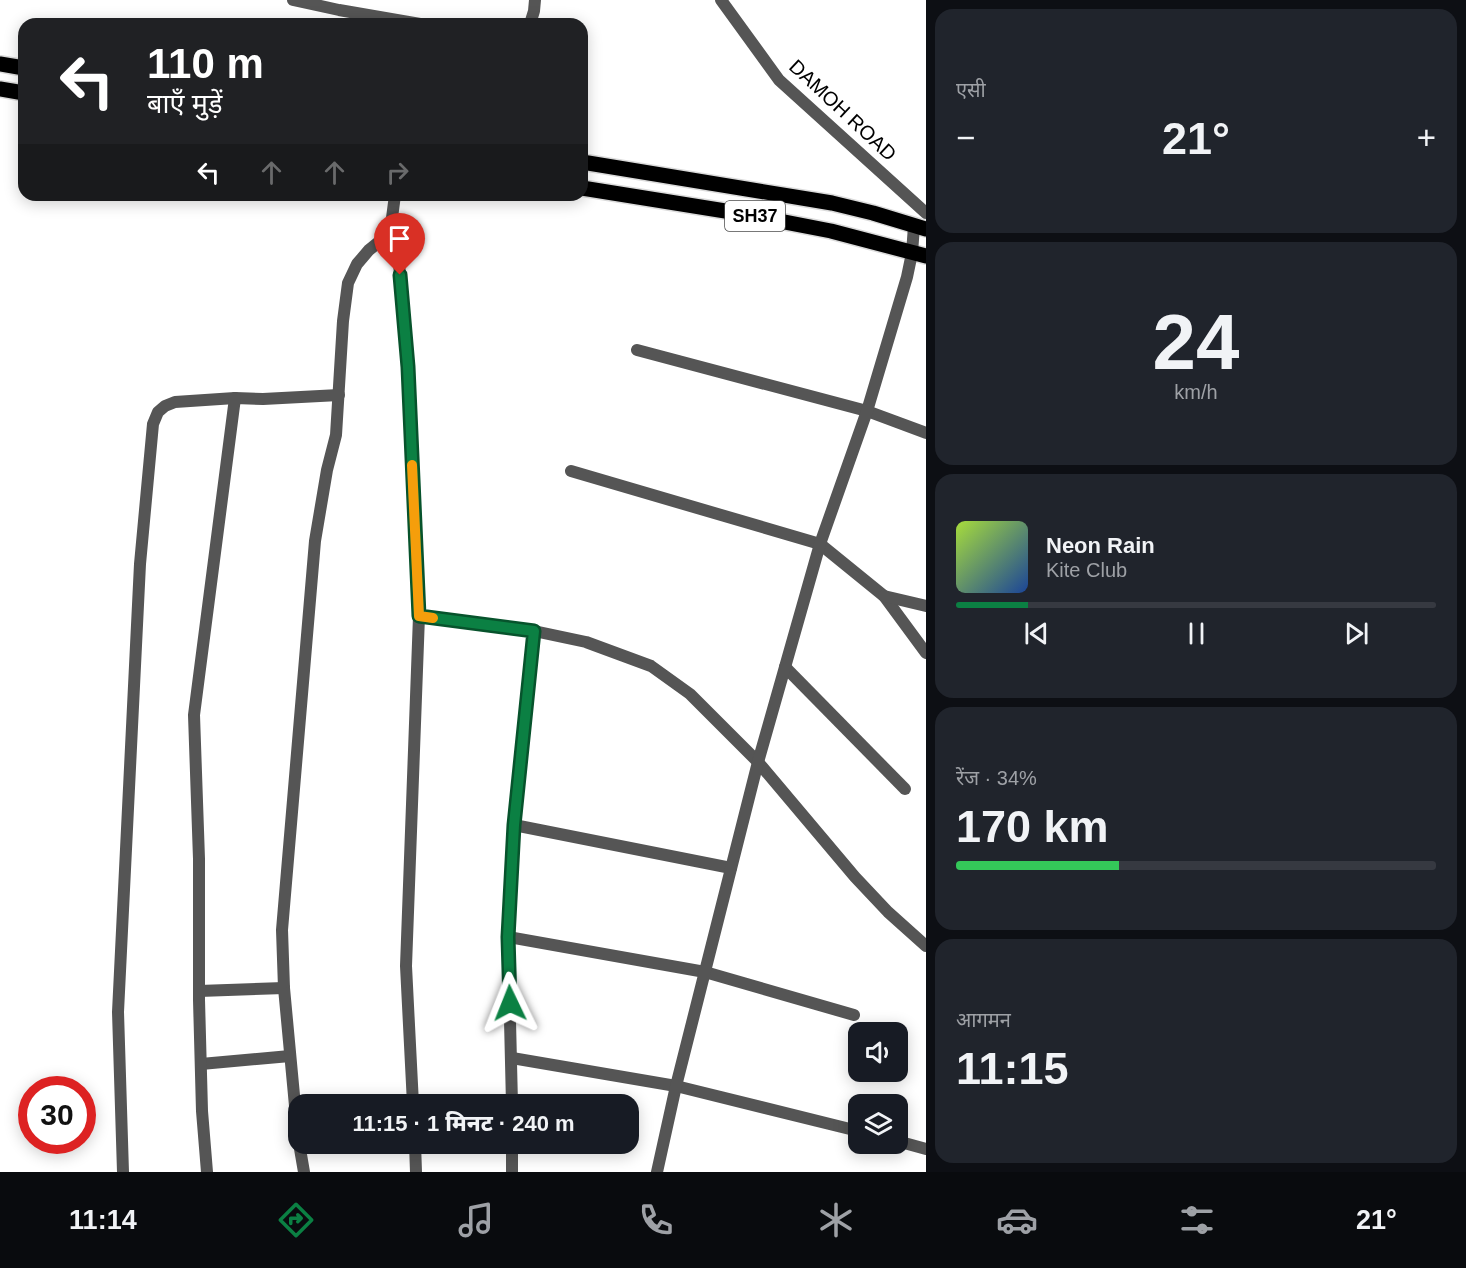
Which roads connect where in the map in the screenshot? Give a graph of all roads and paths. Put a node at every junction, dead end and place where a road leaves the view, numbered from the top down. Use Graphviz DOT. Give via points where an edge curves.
graph roads {
  1 [pos="293,0"];
  2 [pos="535,0"];
  3 [pos="721,0"];
  4 [pos="385,18"];
  5 [pos="531,18"];
  6 [pos="0,64"];
  7 [pos="18,67"];
  8 [pos="0,89"];
  9 [pos="18,92"];
  10 [pos="588,163"];
  11 [pos="588,189"];
  12 [pos="393,201"];
  13 [pos="926,213"];
  14 [pos="920,228"];
  15 [pos="390,233"];
  16 [pos="919,254"];
  17 [pos="637,350"];
  18 [pos="339,395"];
  19 [pos="235,398"];
  20 [pos="867,411"];
  21 [pos="926,433"];
  22 [pos="571,471"];
  23 [pos="820,544"];
  24 [pos="884,596"];
  25 [pos="926,606"];
  26 [pos="419,616"];
  27 [pos="534,631"];
  28 [pos="926,653"];
  29 [pos="785,667"];
  30 [pos="758,762"];
  31 [pos="905,789"];
  32 [pos="514,825"];
  33 [pos="731,868"];
  34 [pos="508,937"];
  35 [pos="926,946"];
  36 [pos="705,972"];
  37 [pos="284,988"];
  38 [pos="199,991"];
  39 [pos="854,1015"];
  40 [pos="290,1056"];
  41 [pos="512,1058"];
  42 [pos="201,1064"];
  43 [pos="676,1086"];
  44 [pos="294,1094"];
  45 [pos="412,1094"];
  46 [pos="512,1094"];
  47 [pos="848,1129"];
  48 [pos="908,1144"];
  49 [pos="926,1149"];
  50 [pos="301,1154"];
  51 [pos="415,1154"];
  52 [pos="512,1154"];
  53 [pos="123,1172"];
  54 [pos="207,1172"];
  55 [pos="304,1172"];
  56 [pos="416,1172"];
  57 [pos="512,1172"];
  58 [pos="657,1172"];
  1 -- 4 [label="street"];
  2 -- 5 [label="street"];
  3 -- 13 [label="street, DAMOH ROAD" via="779,80"];
  6 -- 7 [label="main road"];
  8 -- 9 [label="main road"];
  10 -- 14 [label="main road, SH37" via="832,203"];
  11 -- 16 [label="main road, SH37" via="831,231"];
  12 -- 15 [label="street"];
  14 -- 16 [label="street"];
  15 -- 18 [label="street" via="357,264 348,283"];
  15 -- 26 [label="street" via="398,252 408,367"];
  16 -- 20 [label="street" via="907,277"];
  17 -- 20 [label="street"];
  18 -- 19 [label="street"];
  18 -- 37 [label="street" via="336,435 315,541 282,930"];
  19 -- 38 [label="street" via="194,715"];
  19 -- 53 [label="street" via="175,402 158,412 153,424 140,564 118,1012"];
  20 -- 21 [label="street"];
  20 -- 23 [label="street"];
  22 -- 23 [label="street"];
  23 -- 24 [label="street"];
  23 -- 29 [label="street"];
  24 -- 25 [label="street"];
  24 -- 28 [label="street"];
  26 -- 27 [label="street"];
  26 -- 45 [label="street" via="406,966"];
  27 -- 30 [label="street" via="586,642 651,666 690,694"];
  27 -- 32 [label="street"];
  29 -- 30 [label="street"];
  29 -- 31 [label="street"];
  30 -- 33 [label="street"];
  30 -- 35 [label="street" via="855,877"];
  32 -- 33 [label="street"];
  32 -- 34 [label="street"];
  33 -- 36 [label="street"];
  34 -- 36 [label="street"];
  34 -- 41 [label="street"];
  36 -- 39 [label="street"];
  36 -- 43 [label="street"];
  37 -- 38 [label="street"];
  37 -- 40 [label="street"];
  38 -- 42 [label="street"];
  40 -- 42 [label="street"];
  40 -- 44 [label="street"];
  41 -- 43 [label="street"];
  41 -- 46 [label="street"];
  42 -- 54 [label="street"];
  43 -- 47 [label="street"];
  43 -- 58 [label="street"];
  48 -- 49 [label="street"];
  50 -- 55 [label="street"];
  51 -- 56 [label="street"];
  52 -- 57 [label="street"];
}
